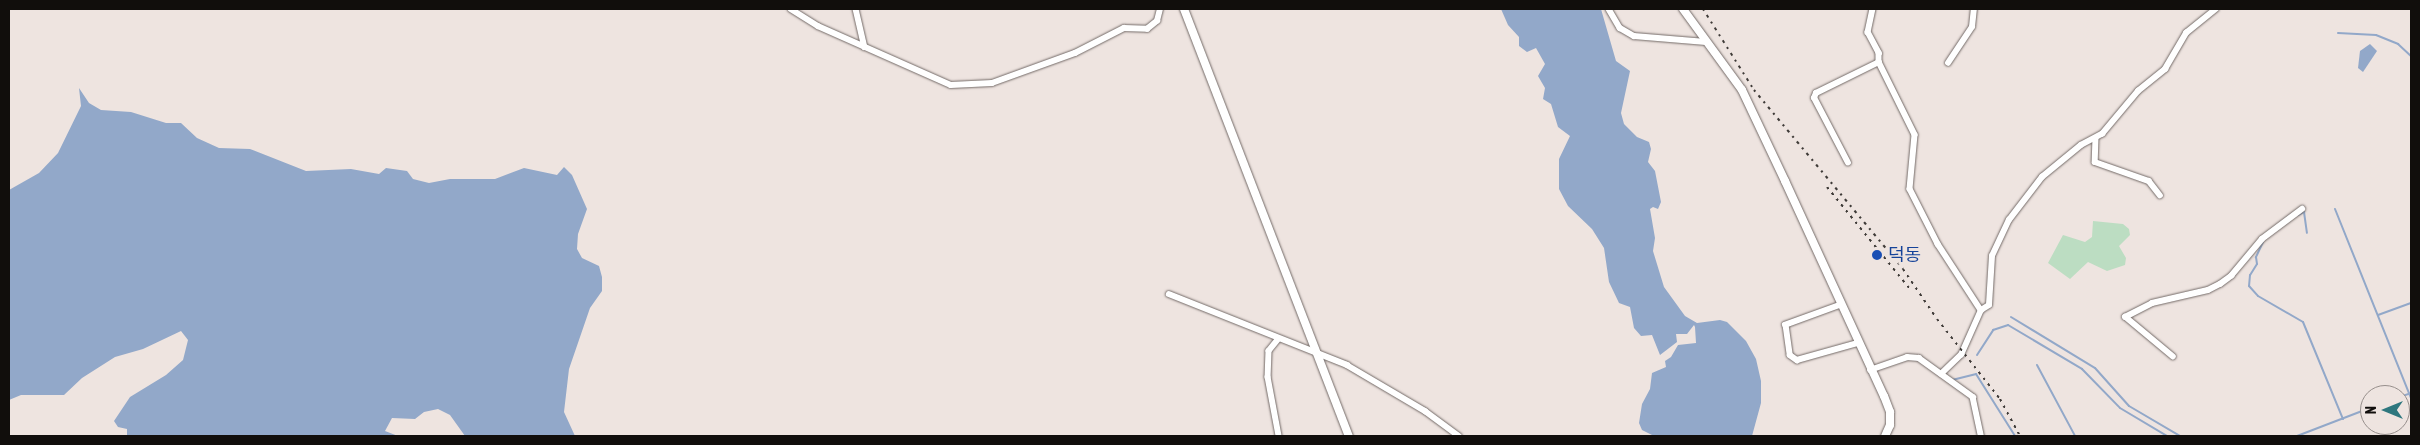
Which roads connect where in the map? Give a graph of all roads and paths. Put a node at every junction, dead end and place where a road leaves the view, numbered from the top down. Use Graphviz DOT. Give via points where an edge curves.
graph roads {
  1 [pos="792,9"];
  2 [pos="856,9"];
  3 [pos="1160,9"];
  4 [pos="1184,9"];
  5 [pos="1609,9"];
  6 [pos="1683,9"];
  7 [pos="1873,9"];
  8 [pos="1974,9"];
  9 [pos="2216,9"];
  10 [pos="1706,42"];
  11 [pos="865,47"];
  12 [pos="1879,62"];
  13 [pos="1948,63"];
  14 [pos="2096,138"];
  15 [pos="1848,163"];
  16 [pos="2160,195"];
  17 [pos="2302,209"];
  18 [pos="1169,294"];
  19 [pos="1841,305"];
  20 [pos="1981,310"];
  21 [pos="1278,340"];
  22 [pos="1858,343"];
  23 [pos="1318,352"];
  24 [pos="2173,356"];
  25 [pos="1870,370"];
  26 [pos="1941,374"];
  27 [pos="1279,436"];
  28 [pos="1349,436"];
  29 [pos="1460,436"];
  30 [pos="1885,436"];
  31 [pos="1981,436"];
  1 -- 11 [label="street" via="818,26"];
  2 -- 11 [label="street"];
  3 -- 11 [label="street" via="1157,22 1147,29 1124,28 1075,53 992,83 942,84"];
  4 -- 23 [label="main road"];
  5 -- 10 [label="street" via="1620,28 1634,36"];
  6 -- 10 [label="main road"];
  7 -- 12 [label="street" via="1868,32 1879,53"];
  8 -- 13 [label="street" via="1972,26"];
  9 -- 14 [label="street" via="2186,33 2165,69 2138,91"];
  10 -- 19 [label="main road" via="1742,90"];
  12 -- 15 [label="street" via="1816,93 1814,98"];
  12 -- 20 [label="street" via="1915,135 1917,144 1910,189 1938,244"];
  14 -- 16 [label="street" via="2095,162 2148,181"];
  14 -- 20 [label="street" via="2081,145 2042,177 2004,228 1992,256 1991,301"];
  17 -- 24 [label="street" via="2262,239 2231,276 2220,284 2208,290 2152,303 2125,317"];
  18 -- 21 [label="street"];
  19 -- 22 [label="main road"];
  19 -- 22 [label="street" via="1786,325 1790,355 1796,360"];
  20 -- 26 [label="street" via="1961,355"];
  21 -- 23 [label="street"];
  21 -- 27 [label="street" via="1269,350 1268,377"];
  22 -- 25 [label="main road"];
  23 -- 28 [label="main road"];
  23 -- 29 [label="street" via="1347,365 1425,411"];
  25 -- 26 [label="street" via="1907,357 1919,358"];
  25 -- 30 [label="main road" via="1890,412 1890,425"];
  26 -- 31 [label="street" via="1973,396"];
}
